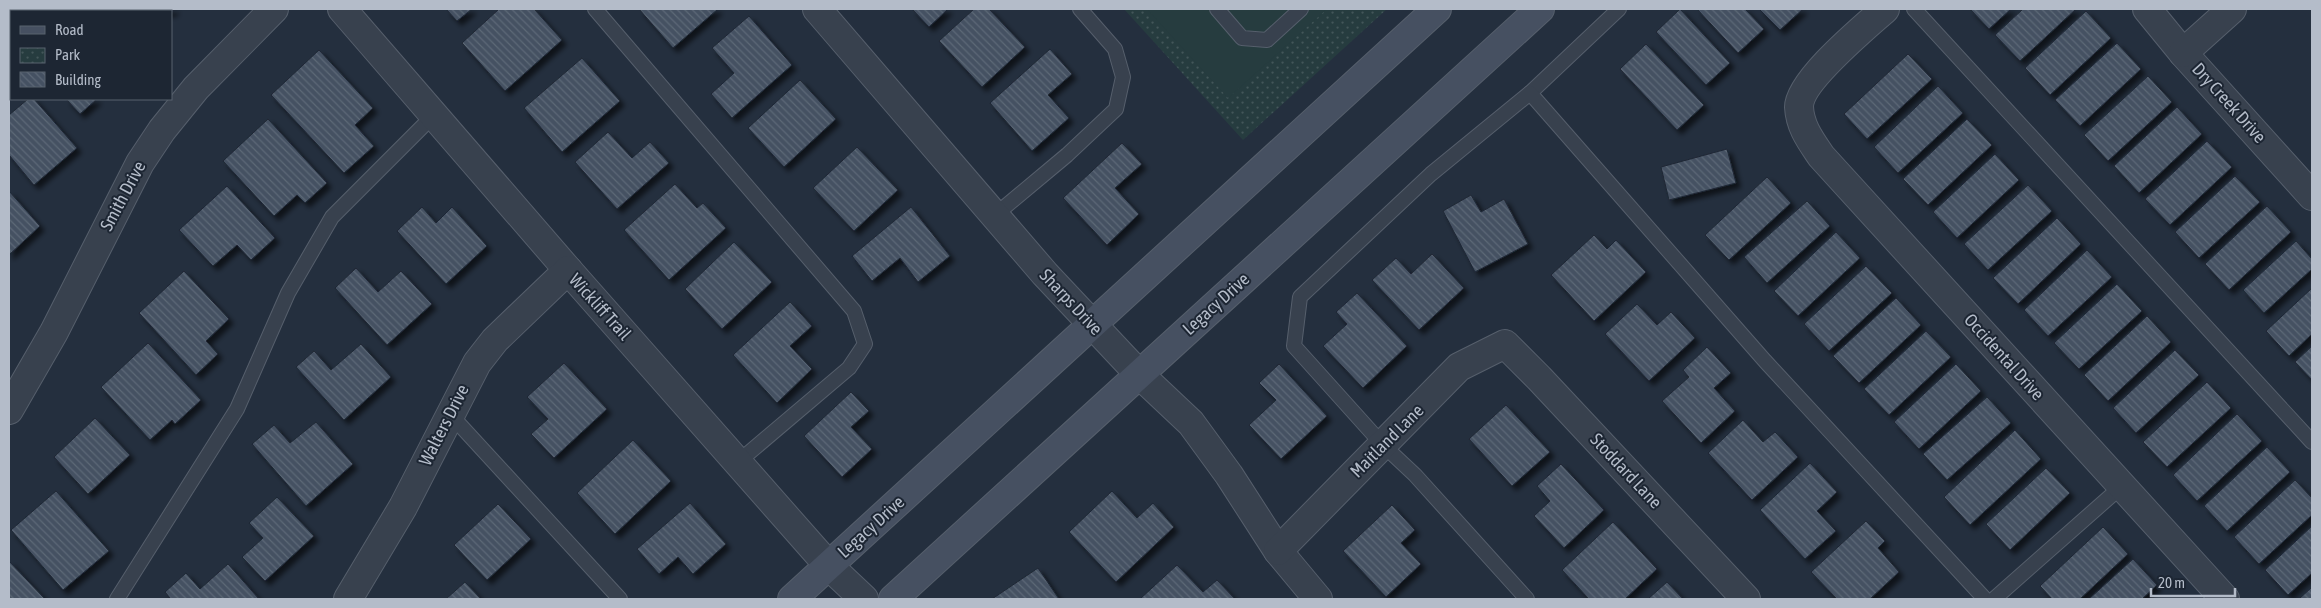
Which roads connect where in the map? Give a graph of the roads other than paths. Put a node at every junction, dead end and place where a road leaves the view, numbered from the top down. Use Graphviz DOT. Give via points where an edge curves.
graph roads {
  1 [pos="274,9"];
  2 [pos="342,9"];
  3 [pos="596,9"];
  4 [pos="816,9"];
  5 [pos="1080,9"];
  6 [pos="1216,9"];
  7 [pos="1302,9"];
  8 [pos="1437,9"];
  9 [pos="1540,9"];
  10 [pos="1619,9"];
  11 [pos="1885,9"];
  12 [pos="1914,9"];
  13 [pos="2148,9"];
  14 [pos="2232,9"];
  15 [pos="2183,53"];
  16 [pos="1530,93"];
  17 [pos="434,115"];
  18 [pos="2312,196"];
  19 [pos="994,216"];
  20 [pos="568,270"];
  21 [pos="1093,324"];
  22 [pos="1505,344"];
  23 [pos="1140,374"];
  24 [pos="9,410"];
  25 [pos="450,413"];
  26 [pos="2312,442"];
  27 [pos="1383,445"];
  28 [pos="738,462"];
  29 [pos="2122,486"];
  30 [pos="1278,551"];
  31 [pos="829,566"];
  32 [pos="117,599"];
  33 [pos="348,599"];
  34 [pos="620,599"];
  35 [pos="792,599"];
  36 [pos="864,599"];
  37 [pos="893,599"];
  38 [pos="1318,599"];
  39 [pos="1527,599"];
  40 [pos="1746,599"];
  41 [pos="1985,599"];
  42 [pos="1994,599"];
  43 [pos="2225,599"];
  1 -- 24 [label="street, Smith Drive" via="196,88 140,163 54,332"];
  2 -- 17 [label="street, Wickliff Trail"];
  3 -- 28 [label="lane" via="854,311 865,344 849,368"];
  4 -- 19 [label="street, Sharps Drive"];
  5 -- 19 [label="lane" via="1115,49 1123,77 1116,109"];
  6 -- 7 [label="lane" via="1242,38 1267,40"];
  8 -- 21 [label="main road, Legacy Drive"];
  9 -- 23 [label="main road, Legacy Drive"];
  10 -- 16 [label="lane"];
  11 -- 29 [label="street, Occidental Drive" via="1827,62 1810,83 1799,106 1804,131 1821,156"];
  12 -- 26 [label="lane"];
  13 -- 15 [label="street, Dry Creek Drive"];
  14 -- 15 [label="street"];
  15 -- 18 [label="street, Dry Creek Drive"];
  16 -- 27 [label="lane" via="1432,174 1300,297 1294,346"];
  16 -- 41 [label="lane" via="1765,361"];
  17 -- 20 [label="street, Wickliff Trail"];
  17 -- 32 [label="lane" via="332,217 288,293 237,409"];
  19 -- 21 [label="street, Sharps Drive"];
  20 -- 25 [label="street, Walters Drive" via="495,340 477,363"];
  20 -- 28 [label="street, Wickliff Trail"];
  21 -- 23 [label="street, Sharps Drive"];
  21 -- 31 [label="main road, Legacy Drive"];
  22 -- 27 [label="street, Maitland Lane" via="1459,367"];
  22 -- 40 [label="street, Stoddard Lane"];
  23 -- 30 [label="street, Sharps Drive" via="1191,423"];
  23 -- 37 [label="main road, Legacy Drive"];
  25 -- 33 [label="street, Walters Drive" via="402,507"];
  25 -- 34 [label="lane"];
  27 -- 30 [label="street, Maitland Lane"];
  27 -- 39 [label="lane" via="1415,475"];
  28 -- 31 [label="street, Wickliff Trail"];
  29 -- 42 [label="lane"];
  29 -- 43 [label="street, Occidental Drive"];
  30 -- 38 [label="street, Sharps Drive"];
  31 -- 35 [label="main road, Legacy Drive"];
  31 -- 36 [label="street, Wickliff Trail"];
}
